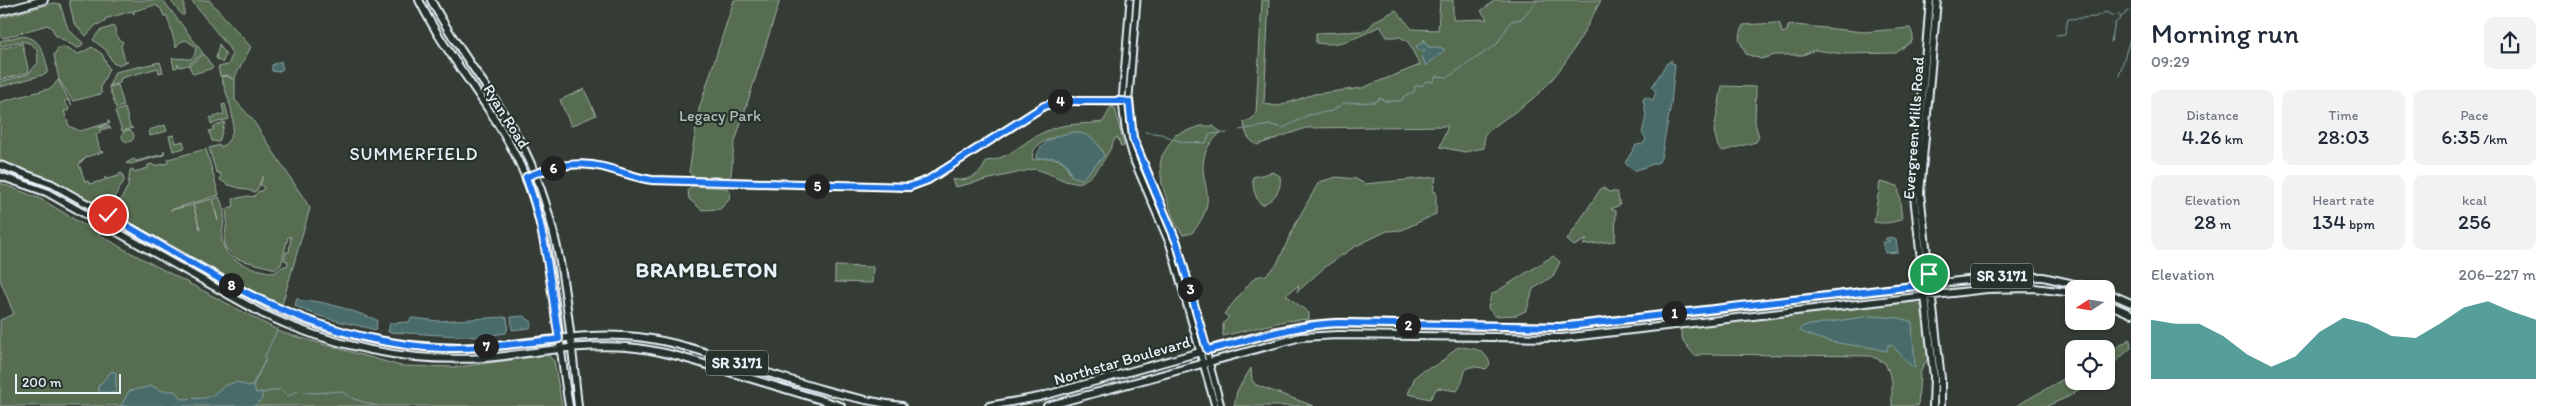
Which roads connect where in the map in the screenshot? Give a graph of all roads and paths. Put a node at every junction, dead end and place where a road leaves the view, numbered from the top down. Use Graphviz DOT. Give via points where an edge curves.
graph roads {
  1 [pos="44,0"];
  2 [pos="420,0"];
  3 [pos="431,0"];
  4 [pos="1130,0"];
  5 [pos="1136,0"];
  6 [pos="1930,0"];
  7 [pos="1938,0"];
  8 [pos="0,12"];
  9 [pos="1122,101"];
  10 [pos="1129,102"];
  11 [pos="0,165"];
  12 [pos="536,174"];
  13 [pos="0,176"];
  14 [pos="526,177"];
  15 [pos="2065,281"];
  16 [pos="1927,284"];
  17 [pos="2065,292"];
  18 [pos="1928,296"];
  19 [pos="2115,296"];
  20 [pos="2131,303"];
  21 [pos="2115,306"];
  22 [pos="2131,314"];
  23 [pos="570,338"];
  24 [pos="559,339"];
  25 [pos="571,348"];
  26 [pos="560,349"];
  27 [pos="1204,351"];
  28 [pos="1207,362"];
  29 [pos="1934,377"];
  30 [pos="569,406"];
  31 [pos="578,406"];
  32 [pos="841,406"];
  33 [pos="902,406"];
  34 [pos="989,406"];
  35 [pos="1047,406"];
  36 [pos="1215,406"];
  37 [pos="1221,406"];
  38 [pos="1932,406"];
  39 [pos="1936,406"];
  40 [pos="1941,406"];
  1 -- 8 [label="main road"];
  2 -- 14 [label="main road, Ryan Road" via="435,29 504,134"];
  3 -- 12 [label="main road, Ryan Road" via="516,134"];
  4 -- 9 [label="street"];
  5 -- 10 [label="street"];
  6 -- 16 [label="main road, Evergreen Mills Road" via="1914,181 1914,209"];
  7 -- 16 [label="main road, Evergreen Mills Road" via="1920,181"];
  9 -- 10 [label="street"];
  9 -- 12 [label="street" via="1061,101 1044,106 928,180 909,187 652,180 591,164 566,165"];
  9 -- 27 [label="street" via="1128,141 1170,245"];
  10 -- 27 [label="street" via="1133,138 1177,243"];
  11 -- 24 [label="main road, SR 3171" via="52,184 261,301 322,326 370,339 443,348"];
  12 -- 14 [label="street"];
  12 -- 23 [label="main road, Ryan Road" via="555,238"];
  13 -- 26 [label="main road, SR 3171" via="46,192 261,313 318,336 371,350 432,358 483,358"];
  14 -- 24 [label="main road, Ryan Road" via="545,243"];
  15 -- 16 [label="main road, Northstar Boulevard / SR 3171" via="2019,275"];
  16 -- 18 [label="main road, Evergreen Mills Road"];
  16 -- 27 [label="main road, Northstar Boulevard / SR 3171" via="1560,327 1324,324 1272,332"];
  17 -- 18 [label="main road, Northstar Boulevard / SR 3171" via="2010,287"];
  18 -- 28 [label="main road, Northstar Boulevard / SR 3171" via="1562,338 1315,336 1276,342"];
  18 -- 29 [label="main road, Evergreen Mills Road"];
  18 -- 40 [label="main road, Evergreen Mills Road" via="1941,379"];
  19 -- 20 [label="main road"];
  21 -- 22 [label="main road"];
  23 -- 24 [label="main road, SR 3171"];
  23 -- 25 [label="main road, Ryan Road"];
  23 -- 33 [label="main road, SR 3171" via="611,335 659,340 832,393"];
  24 -- 26 [label="main road, Ryan Road"];
  25 -- 26 [label="main road, SR 3171"];
  25 -- 31 [label="main road, Ryan Road"];
  25 -- 32 [label="main road, SR 3171" via="606,346 657,351"];
  26 -- 30 [label="main road, Ryan Road"];
  27 -- 28 [label="street"];
  27 -- 34 [label="main road, Northstar Boulevard / SR 3171" via="1039,397"];
  28 -- 35 [label="main road, Northstar Boulevard / SR 3171"];
  28 -- 36 [label="street"];
  28 -- 37 [label="street"];
  29 -- 38 [label="main road, Evergreen Mills Road"];
  29 -- 39 [label="main road" via="1937,383"];
}
